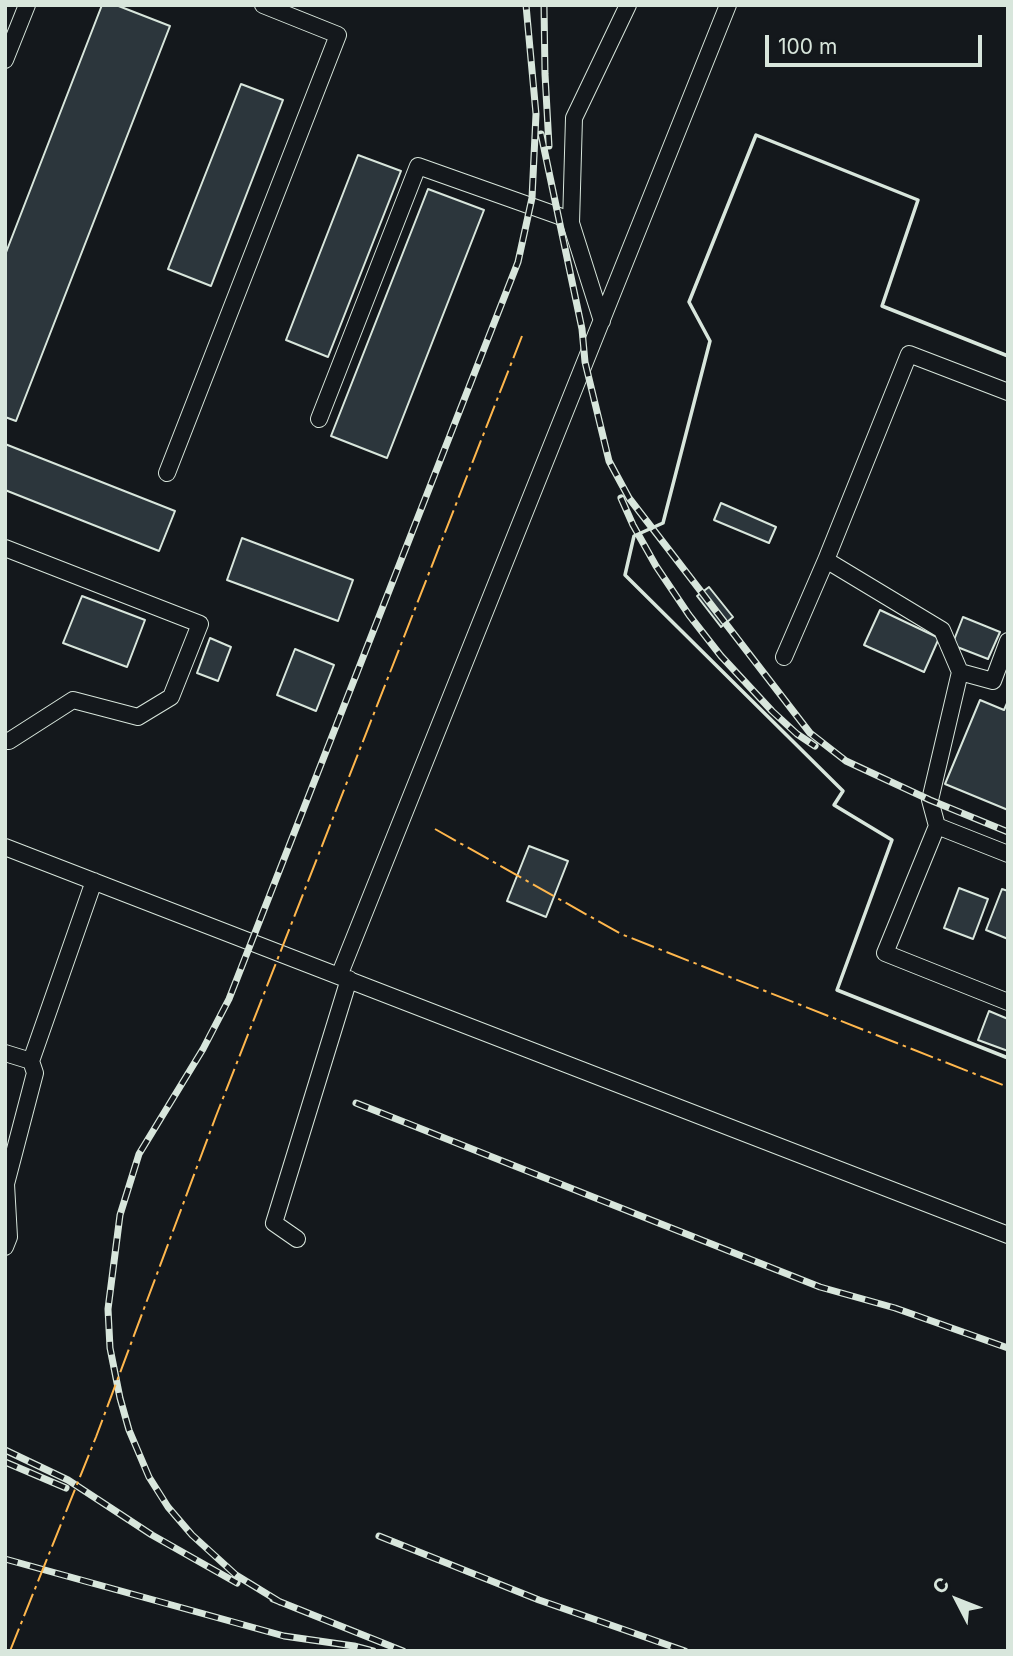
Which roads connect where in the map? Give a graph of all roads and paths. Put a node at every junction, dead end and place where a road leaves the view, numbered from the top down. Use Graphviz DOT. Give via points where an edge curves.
graph roads {
  1 [pos="27,5"];
  2 [pos="263,5"];
  3 [pos="628,5"];
  4 [pos="728,5"];
  5 [pos="5,60"];
  6 [pos="571,223"];
  7 [pos="602,321"];
  8 [pos="1008,392"];
  9 [pos="319,419"];
  10 [pos="167,474"];
  11 [pos="5,548"];
  12 [pos="826,560"];
  13 [pos="1006,649"];
  14 [pos="784,657"];
  15 [pos="960,672"];
  16 [pos="5,741"];
  17 [pos="937,826"];
  18 [pos="7,853"];
  19 [pos="1008,854"];
  20 [pos="94,881"];
  21 [pos="344,977"];
  22 [pos="1008,1002"];
  23 [pos="5,1052"];
  24 [pos="31,1062"];
  25 [pos="1008,1235"];
  26 [pos="298,1238"];
  27 [pos="5,1247"];
  1 -- 5 [label="street"];
  2 -- 10 [label="street" via="338,35"];
  3 -- 6 [label="street" via="574,118"];
  4 -- 7 [label="street"];
  6 -- 7 [label="street"];
  6 -- 9 [label="street" via="418,166"];
  7 -- 21 [label="street"];
  8 -- 12 [label="street" via="909,354"];
  11 -- 16 [label="street" via="200,624 171,697 138,717 73,700"];
  12 -- 14 [label="street"];
  12 -- 15 [label="street" via="942,630"];
  13 -- 15 [label="street" via="992,681"];
  15 -- 17 [label="street" via="930,800"];
  17 -- 19 [label="street"];
  17 -- 22 [label="street" via="885,953"];
  18 -- 20 [label="street"];
  20 -- 21 [label="street"];
  20 -- 24 [label="street"];
  21 -- 25 [label="street"];
  21 -- 26 [label="street" via="274,1223"];
  23 -- 24 [label="street"];
  24 -- 27 [label="street" via="35,1073 6,1184 9,1237"];
}
